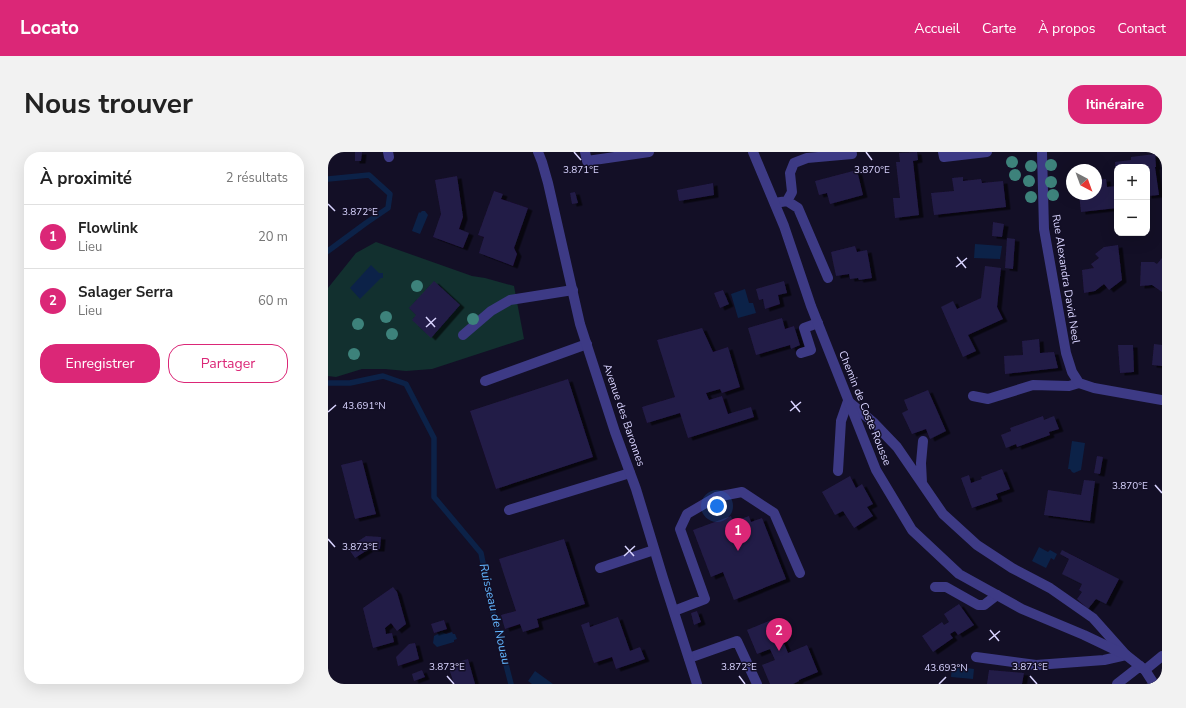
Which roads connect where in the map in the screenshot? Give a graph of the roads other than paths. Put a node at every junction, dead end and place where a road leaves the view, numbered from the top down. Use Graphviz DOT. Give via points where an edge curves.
graph roads {
  1 [pos="538,152"];
  2 [pos="585,152"];
  3 [pos="650,152"];
  4 [pos="753,152"];
  5 [pos="943,152"];
  6 [pos="987,152"];
  7 [pos="1042,152"];
  8 [pos="852,154"];
  9 [pos="787,201"];
  10 [pos="774,203"];
  11 [pos="828,278"];
  12 [pos="573,290"];
  13 [pos="818,322"];
  14 [pos="463,335"];
  15 [pos="587,344"];
  16 [pos="801,353"];
  17 [pos="485,381"];
  18 [pos="1079,383"];
  19 [pos="973,396"];
  20 [pos="1162,400"];
  21 [pos="848,401"];
  22 [pos="923,441"];
  23 [pos="838,471"];
  24 [pos="630,473"];
  25 [pos="922,483"];
  26 [pos="509,510"];
  27 [pos="654,550"];
  28 [pos="600,568"];
  29 [pos="800,573"];
  30 [pos="935,587"];
  31 [pos="997,595"];
  32 [pos="674,611"];
  33 [pos="1126,655"];
  34 [pos="1162,656"];
  35 [pos="976,657"];
  36 [pos="689,658"];
  37 [pos="1142,668"];
  38 [pos="697,684"];
  39 [pos="757,684"];
  40 [pos="1117,684"];
  41 [pos="1154,684"];
  1 -- 12 [label="street, Avenue des Baronnes" via="548,183"];
  2 -- 3 [label="street" via="587,161"];
  4 -- 10 [label="street, Chemin de Coste Rousse"];
  5 -- 6 [label="street" via="944,157"];
  7 -- 18 [label="street, Rue Alexandra David Neel" via="1044,229 1066,353 1072,372"];
  8 -- 9 [label="street" via="807,158 794,163 790,173 792,192"];
  9 -- 10 [label="street"];
  9 -- 11 [label="street" via="798,208"];
  10 -- 13 [label="street, Chemin de Coste Rousse"];
  12 -- 14 [label="street" via="510,300 491,311"];
  12 -- 15 [label="street, Avenue des Baronnes"];
  13 -- 16 [label="street" via="804,328 811,350"];
  13 -- 21 [label="street, Chemin de Coste Rousse"];
  15 -- 17 [label="street"];
  15 -- 24 [label="street, Avenue des Baronnes"];
  18 -- 19 [label="street" via="1070,386 1033,385 988,400"];
  18 -- 20 [label="street"];
  21 -- 23 [label="street" via="841,421"];
  21 -- 25 [label="street" via="897,447"];
  21 -- 31 [label="street, Chemin de Coste Rousse" via="876,470 912,530 959,574"];
  22 -- 25 [label="street"];
  24 -- 26 [label="street"];
  24 -- 27 [label="street, Avenue des Baronnes"];
  25 -- 33 [label="street" via="943,514 977,545 1012,568 1050,588 1093,618"];
  27 -- 28 [label="street"];
  27 -- 32 [label="street, Avenue des Baronnes"];
  29 -- 32 [label="street" via="774,513 742,492 716,497 687,514 680,529 704,599"];
  30 -- 31 [label="street" via="946,588 978,605 984,605"];
  31 -- 33 [label="street, Chemin de Coste Rousse" via="1022,609"];
  32 -- 36 [label="street, Avenue des Baronnes"];
  33 -- 35 [label="street" via="1104,660 1036,665"];
  33 -- 37 [label="street, Chemin de Coste Rousse"];
  34 -- 37 [label="street"];
  36 -- 38 [label="street, Avenue des Baronnes"];
  36 -- 39 [label="street" via="737,641"];
  37 -- 40 [label="street"];
  37 -- 41 [label="street, Chemin de Coste Rousse"];
}
